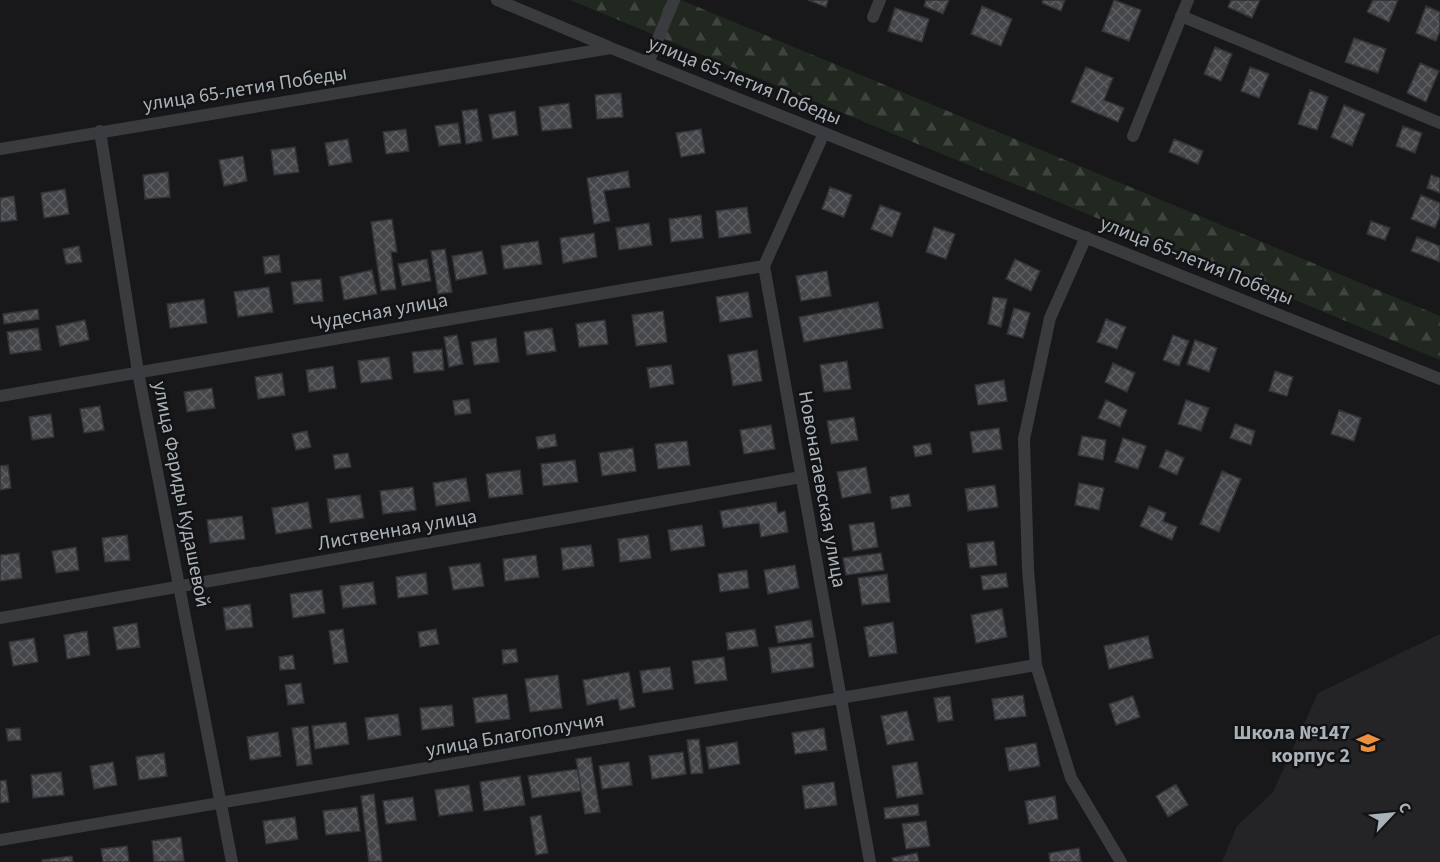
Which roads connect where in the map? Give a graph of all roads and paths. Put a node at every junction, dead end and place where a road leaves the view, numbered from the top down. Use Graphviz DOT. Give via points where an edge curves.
graph roads {
  1 [pos="497,0"];
  2 [pos="674,0"];
  3 [pos="880,0"];
  4 [pos="1188,0"];
  5 [pos="1181,16"];
  6 [pos="873,17"];
  7 [pos="611,48"];
  8 [pos="648,63"];
  9 [pos="1440,123"];
  10 [pos="100,131"];
  11 [pos="824,133"];
  12 [pos="1133,136"];
  13 [pos="0,148"];
  14 [pos="1086,237"];
  15 [pos="764,266"];
  16 [pos="138,372"];
  17 [pos="1440,379"];
  18 [pos="0,396"];
  19 [pos="801,477"];
  20 [pos="180,587"];
  21 [pos="0,618"];
  22 [pos="1036,665"];
  23 [pos="841,699"];
  24 [pos="221,803"];
  25 [pos="0,840"];
  26 [pos="232,862"];
  27 [pos="870,862"];
  28 [pos="1121,862"];
  1 -- 7 [label="street"];
  2 -- 8 [label="street"];
  3 -- 6 [label="street"];
  4 -- 5 [label="street"];
  5 -- 9 [label="street"];
  5 -- 12 [label="street"];
  7 -- 8 [label="street, улица 65-летия Победы"];
  7 -- 10 [label="street, улица 65-летия Победы"];
  8 -- 11 [label="street, улица 65-летия Победы"];
  10 -- 13 [label="street, улица 65-летия Победы"];
  10 -- 16 [label="street, улица Фариды Кудашевой"];
  11 -- 14 [label="street, улица 65-летия Победы"];
  11 -- 15 [label="street"];
  14 -- 17 [label="street, улица 65-летия Победы"];
  14 -- 22 [label="street" via="1050,318 1024,439"];
  15 -- 16 [label="street, Чудесная улица"];
  15 -- 19 [label="street, Новонагаевская улица"];
  16 -- 18 [label="street, Чудесная улица"];
  16 -- 20 [label="street, улица Фариды Кудашевой"];
  19 -- 20 [label="street, Лиственная улица"];
  19 -- 23 [label="street, Новонагаевская улица"];
  20 -- 21 [label="street, Лиственная улица"];
  20 -- 24 [label="street, улица Фариды Кудашевой"];
  22 -- 23 [label="street, улица Благополучия"];
  22 -- 28 [label="street" via="1071,778"];
  23 -- 24 [label="street, улица Благополучия"];
  23 -- 27 [label="street, Новонагаевская улица"];
  24 -- 25 [label="street, улица Благополучия"];
  24 -- 26 [label="street, улица Фариды Кудашевой"];
}
